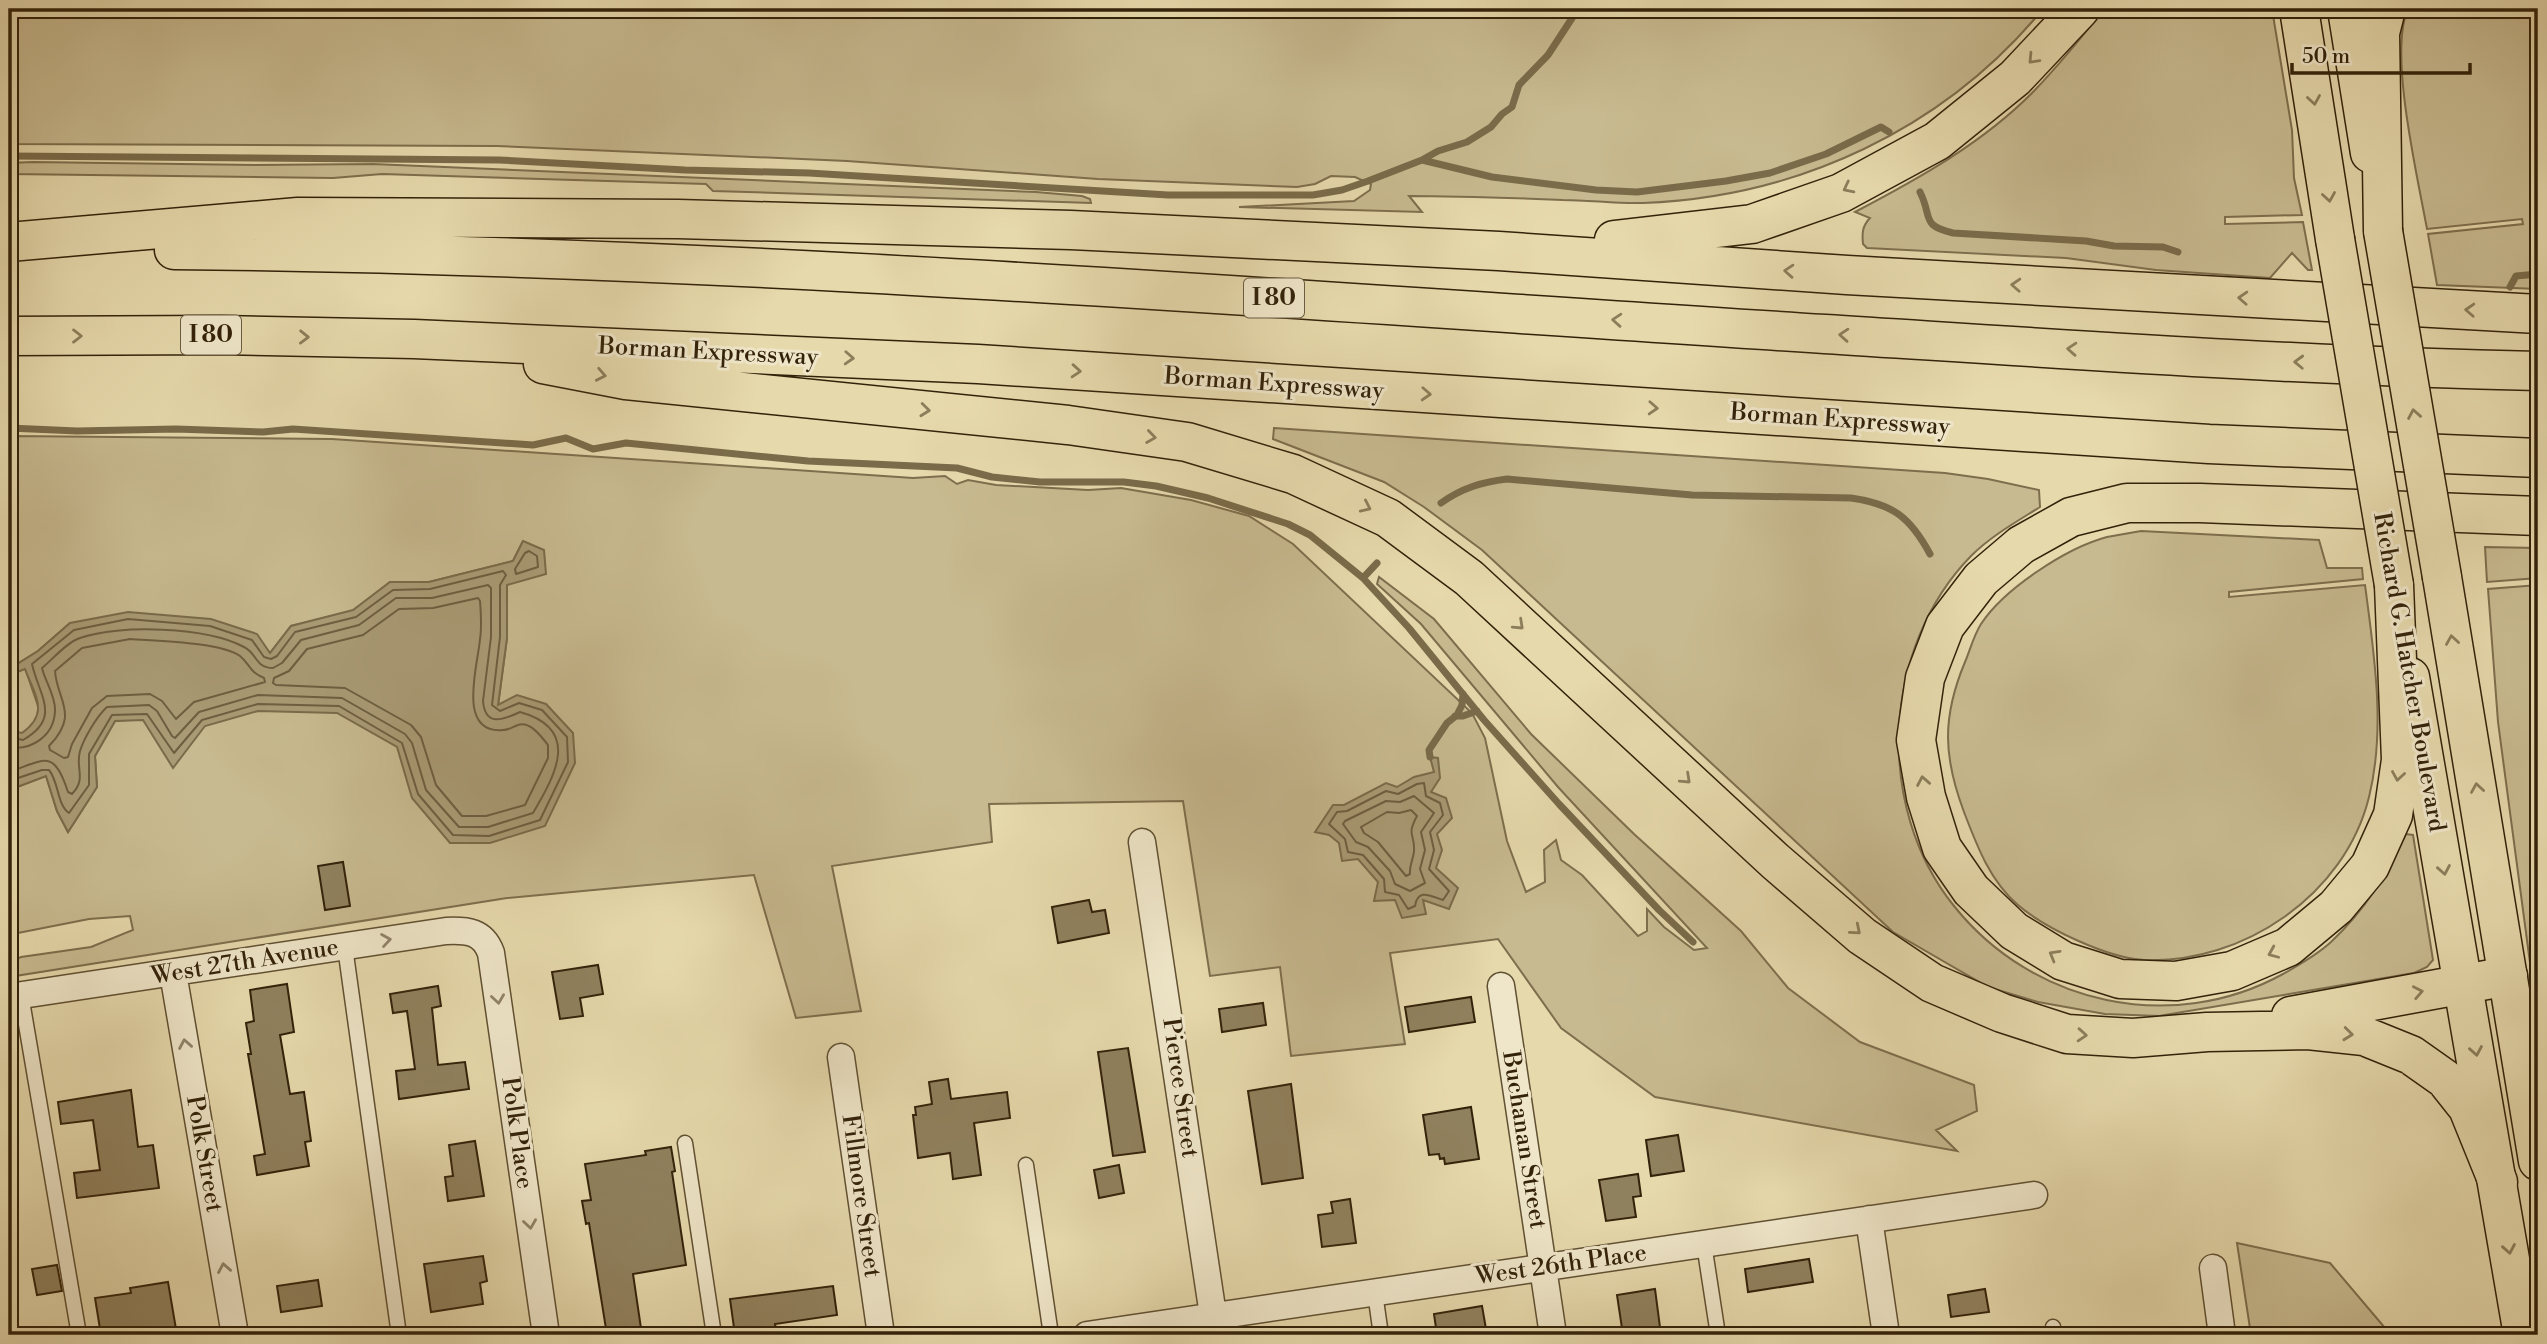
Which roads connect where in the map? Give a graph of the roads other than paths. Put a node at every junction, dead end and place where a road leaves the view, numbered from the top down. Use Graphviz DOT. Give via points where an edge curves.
graph roads {
  1 [pos="2080,9"];
  2 [pos="2300,9"];
  3 [pos="2347,9"];
  4 [pos="2386,9"];
  5 [pos="2383,231"];
  6 [pos="9,242"];
  7 [pos="9,248"];
  8 [pos="1499,251"];
  9 [pos="2538,314"];
  10 [pos="9,337"];
  11 [pos="414,338"];
  12 [pos="2538,371"];
  13 [pos="2538,458"];
  14 [pos="2538,516"];
  15 [pos="2394,586"];
  16 [pos="1142,842"];
  17 [pos="480,935"];
  18 [pos="345,947"];
  19 [pos="173,973"];
  20 [pos="2508,976"];
  21 [pos="2464,984"];
  22 [pos="1501,986"];
  23 [pos="15,996"];
  24 [pos="2207,1032"];
  25 [pos="841,1057"];
  26 [pos="685,1143"];
  27 [pos="2538,1161"];
  28 [pos="1026,1165"];
  29 [pos="2498,1182"];
  30 [pos="2034,1195"];
  31 [pos="1869,1219"];
  32 [pos="1704,1244"];
  33 [pos="1543,1268"];
  34 [pos="2213,1268"];
  35 [pos="1375,1293"];
  36 [pos="1215,1326"];
  37 [pos="79,1335"];
  38 [pos="235,1335"];
  39 [pos="399,1335"];
  40 [pos="546,1335"];
  41 [pos="714,1335"];
  42 [pos="881,1335"];
  43 [pos="1051,1335"];
  44 [pos="1087,1335"];
  45 [pos="1381,1335"];
  46 [pos="1553,1335"];
  47 [pos="1718,1335"];
  48 [pos="1886,1335"];
  49 [pos="2222,1335"];
  50 [pos="2523,1335"];
  1 -- 8 [label="main road, one-way" via="2015,78 1937,141 1841,193 1752,224"];
  2 -- 15 [label="main road, Richard G. Hatcher Boulevard, one-way, bridge"];
  3 -- 5 [label="main road, Richard G. Hatcher Boulevard"];
  4 -- 5 [label="main road" via="2380,33"];
  20 -- 5 [label="main road, Richard G. Hatcher Boulevard, one-way, bridge"];
  6 -- 8 [label="main road" via="298,217 651,219 1071,230"];
  12 -- 7 [label="main road, I 80, one-way" via="2213,358 733,265"];
  9 -- 8 [label="main road, one-way"];
  10 -- 11 [label="main road, Borman Expressway / I 80, one-way"];
  11 -- 13 [label="main road, Borman Expressway / I 80, one-way" via="978,364 2209,444"];
  11 -- 24 [label="main road, one-way" via="626,380 1068,425 1187,442 1293,474 1388,518 1469,578 1775,861 1862,936 1932,983 2067,1034 2133,1038"];
  15 -- 14 [label="main road, one-way" via="2401,760 2393,815 2370,866 2336,907 2288,947 2232,971 2176,981 2120,979 2063,961 2014,931 1971,890 1942,848 1926,797 1916,740 1925,678 1945,626 1981,579 2021,545 2071,517 2127,503"];
  15 -- 21 [label="main road, Richard G. Hatcher Boulevard, one-way"];
  16 -- 36 [label="street, Pierce Street"];
  18 -- 17 [label="street, West 27th Avenue, one-way" via="446,931"];
  17 -- 40 [label="street, Polk Place, one-way" via="491,953"];
  18 -- 19 [label="street, West 27th Avenue"];
  18 -- 39 [label="lane"];
  19 -- 23 [label="street, West 27th Avenue"];
  38 -- 19 [label="street, Polk Street, one-way"];
  20 -- 21 [label="main road"];
  20 -- 27 [label="main road, Richard G. Hatcher Boulevard"];
  24 -- 21 [label="main road, one-way"];
  21 -- 29 [label="main road, Richard G. Hatcher Boulevard, one-way"];
  22 -- 33 [label="street, Buchanan Street"];
  23 -- 37 [label="lane"];
  24 -- 29 [label="main road, one-way" via="2308,1030 2364,1036 2411,1055 2445,1079 2468,1108"];
  25 -- 42 [label="street, Fillmore Street"];
  26 -- 41 [label="lane"];
  28 -- 43 [label="lane"];
  29 -- 50 [label="main road, Richard G. Hatcher Boulevard, one-way"];
  30 -- 31 [label="street, West 26th Place"];
  31 -- 32 [label="street, West 26th Place"];
  31 -- 48 [label="street"];
  32 -- 33 [label="street, West 26th Place"];
  32 -- 47 [label="lane"];
  33 -- 35 [label="street, West 26th Place"];
  33 -- 46 [label="street, Buchanan Street"];
  34 -- 49 [label="street"];
  35 -- 36 [label="street, West 26th Place"];
  35 -- 45 [label="lane"];
  36 -- 44 [label="street, West 26th Place"];
}
